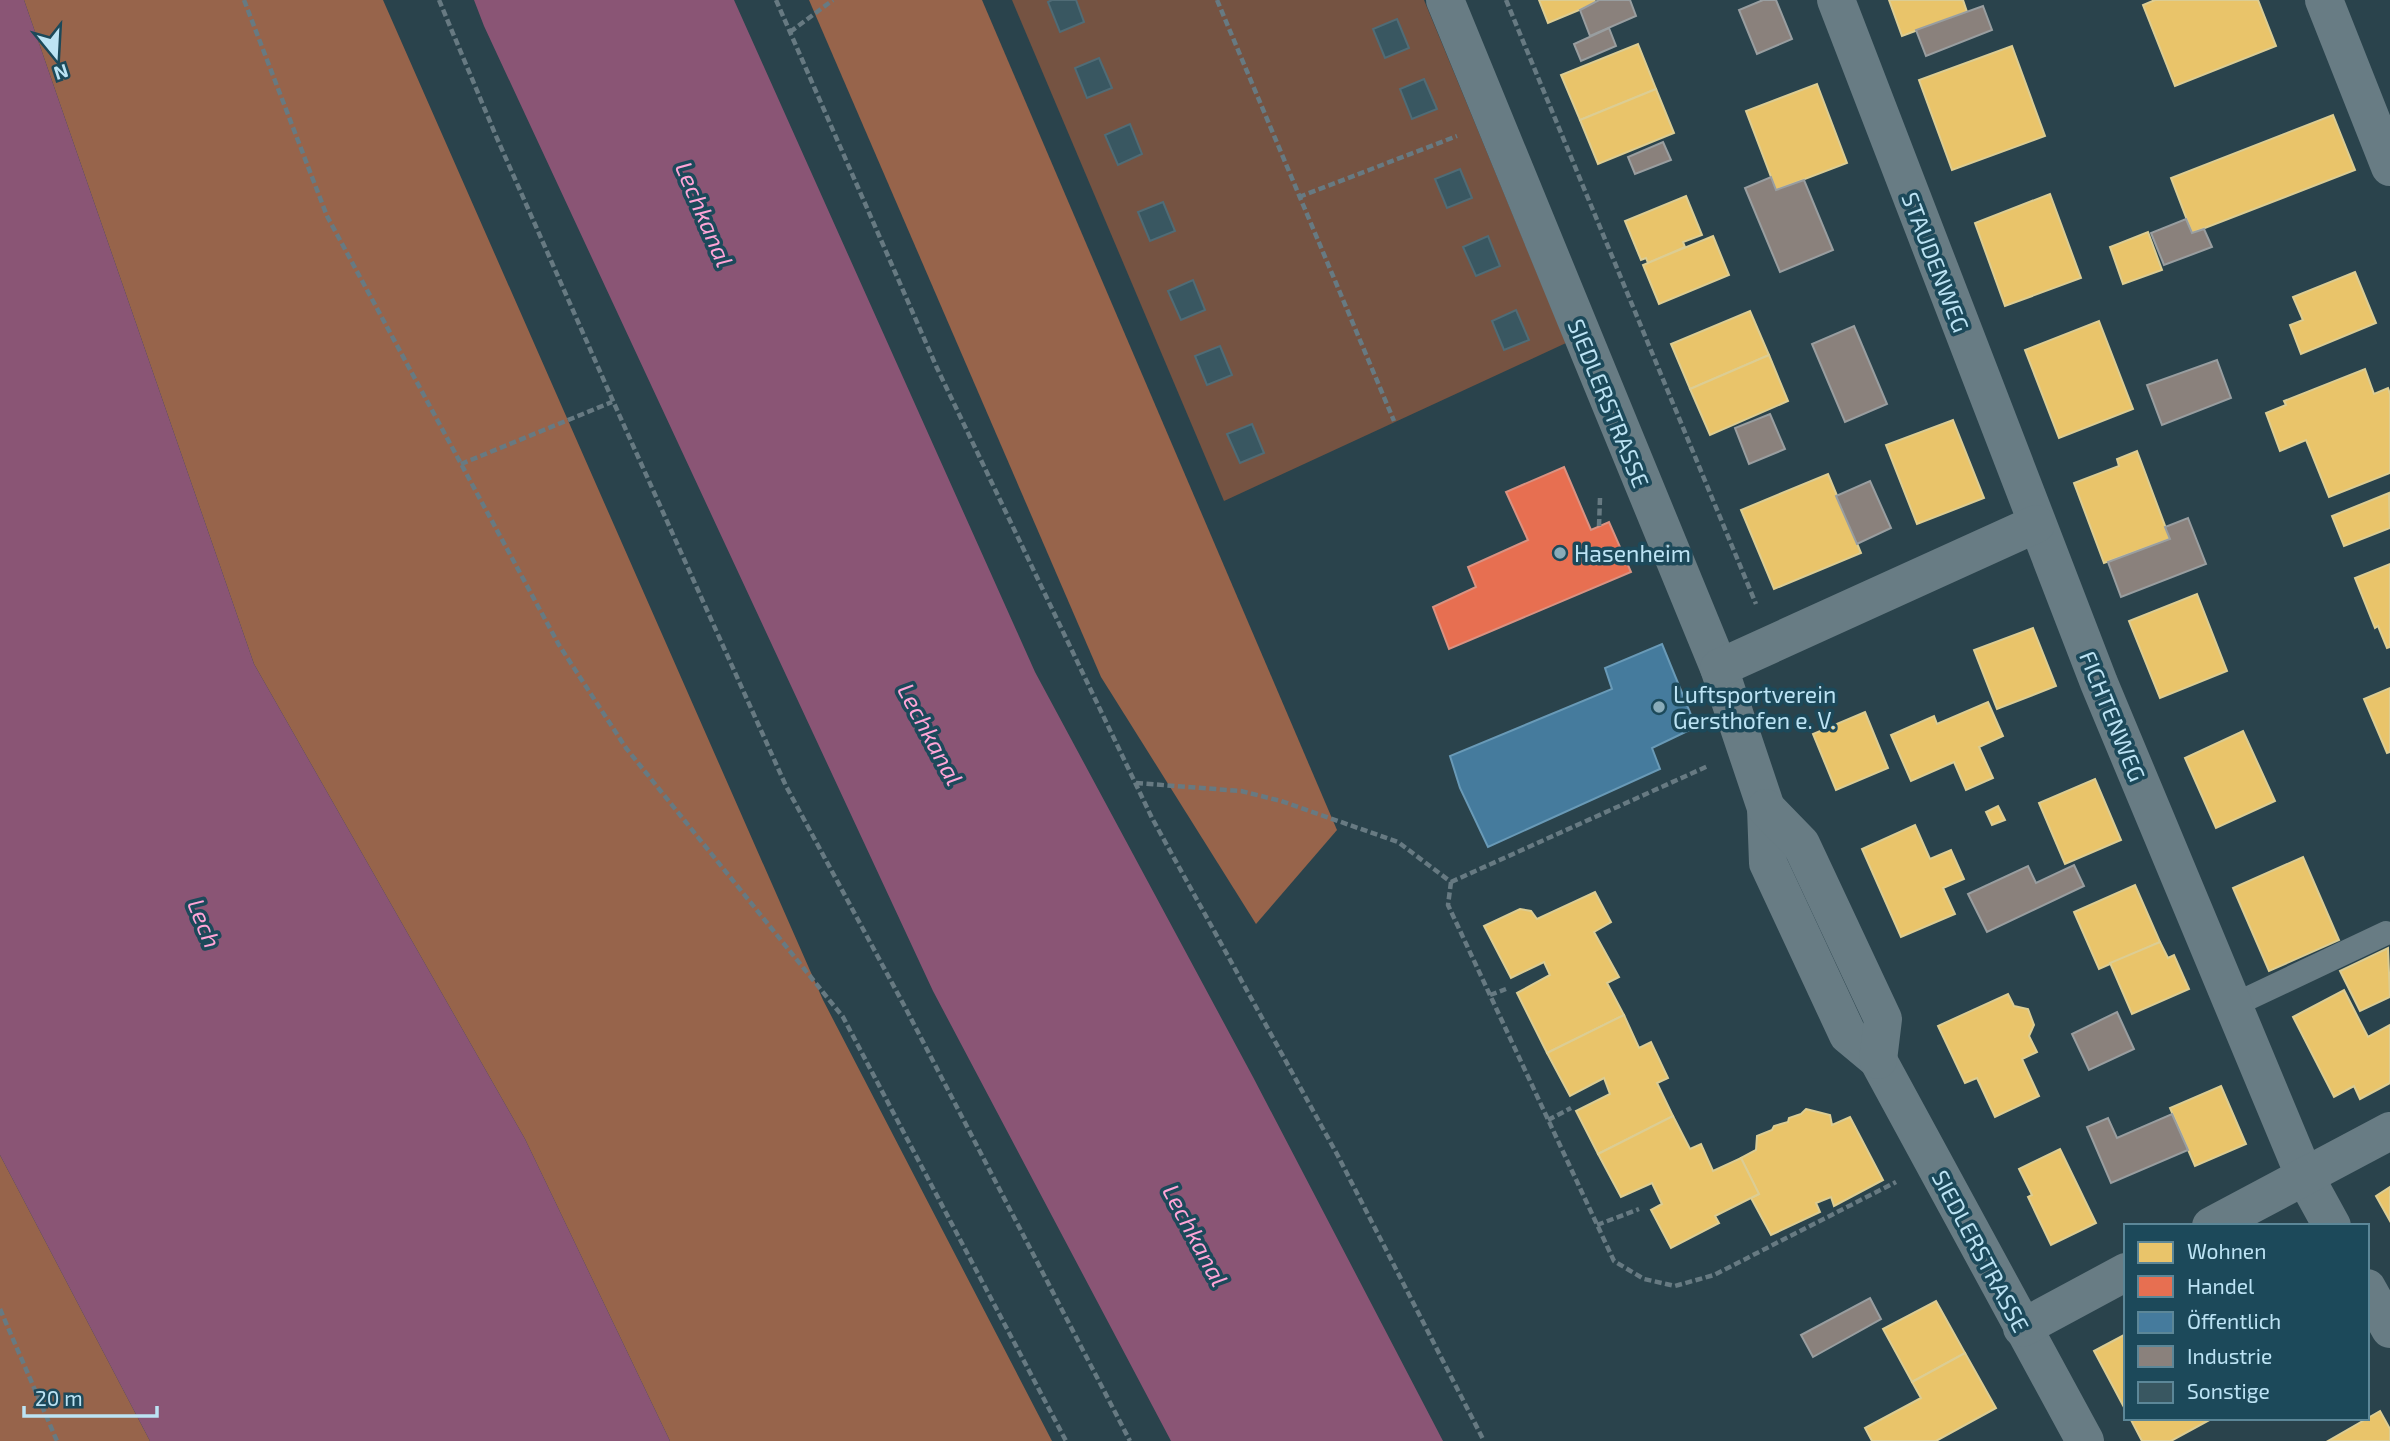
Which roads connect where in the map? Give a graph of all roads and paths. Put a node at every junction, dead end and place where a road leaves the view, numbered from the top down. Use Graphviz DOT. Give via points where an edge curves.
graph roads {
  1 [pos="244,0"];
  2 [pos="439,0"];
  3 [pos="776,0"];
  4 [pos="833,0"];
  5 [pos="1217,0"];
  6 [pos="1445,0"];
  7 [pos="1506,0"];
  8 [pos="1836,0"];
  9 [pos="2324,0"];
  10 [pos="790,32"];
  11 [pos="1494,122"];
  12 [pos="2388,157"];
  13 [pos="1299,197"];
  14 [pos="612,401"];
  15 [pos="1394,421"];
  16 [pos="461,464"];
  17 [pos="2036,524"];
  18 [pos="1773,644"];
  19 [pos="1719,668"];
  20 [pos="1746,749"];
  21 [pos="1136,783"];
  22 [pos="1451,882"];
  23 [pos="2386,933"];
  24 [pos="1506,989"];
  25 [pos="1490,995"];
  26 [pos="2234,1005"];
  27 [pos="1571,1108"];
  28 [pos="1548,1120"];
  29 [pos="2390,1131"];
  30 [pos="1933,1163"];
  31 [pos="2304,1175"];
  32 [pos="1639,1209"];
  33 [pos="2215,1224"];
  34 [pos="2331,1224"];
  35 [pos="1597,1225"];
  36 [pos="2124,1273"];
  37 [pos="2369,1292"];
  38 [pos="0,1309"];
  39 [pos="2022,1328"];
  40 [pos="2390,1329"];
  41 [pos="57,1441"];
  42 [pos="1066,1441"];
  43 [pos="1130,1441"];
  44 [pos="1484,1441"];
  45 [pos="2085,1441"];
  1 -- 16 [label="path" via="327,216"];
  2 -- 14 [label="path"];
  3 -- 10 [label="path"];
  4 -- 10 [label="path"];
  5 -- 13 [label="path"];
  6 -- 11 [label="street, SIEDLERSTRASSE"];
  7 -- 18 [label="path"];
  8 -- 17 [label="street, STAUDENWEG"];
  9 -- 12 [label="street"];
  10 -- 21 [label="path" via="937,368"];
  11 -- 13 [label="path"];
  11 -- 19 [label="street, SIEDLERSTRASSE"];
  13 -- 15 [label="path"];
  14 -- 16 [label="path"];
  14 -- 43 [label="path" via="786,786"];
  16 -- 42 [label="path" via="559,645 626,748 843,1017"];
  17 -- 18 [label="street"];
  17 -- 26 [label="street, FICHTENWEG"];
  18 -- 19 [label="street"];
  19 -- 20 [label="street, SIEDLERSTRASSE"];
  20 -- 22 [label="path"];
  20 -- 30 [label="street, SIEDLERSTRASSE" via="1766,808 1768,863 1848,1035 1878,1060"];
  21 -- 22 [label="path" via="1241,790 1281,802 1398,842"];
  21 -- 44 [label="path" via="1338,1156"];
  22 -- 25 [label="path" via="1448,905"];
  23 -- 26 [label="lane"];
  24 -- 25 [label="path"];
  25 -- 28 [label="path"];
  26 -- 31 [label="street, FICHTENWEG"];
  27 -- 28 [label="path"];
  28 -- 35 [label="path"];
  29 -- 31 [label="street"];
  30 -- 35 [label="path" via="1714,1275 1675,1286 1644,1279 1614,1261"];
  30 -- 39 [label="street, SIEDLERSTRASSE"];
  31 -- 33 [label="street"];
  31 -- 34 [label="street, FICHTENWEG"];
  32 -- 35 [label="path"];
  36 -- 39 [label="street"];
  37 -- 40 [label="street"];
  38 -- 41 [label="path"];
  39 -- 45 [label="street, SIEDLERSTRASSE"];
}
